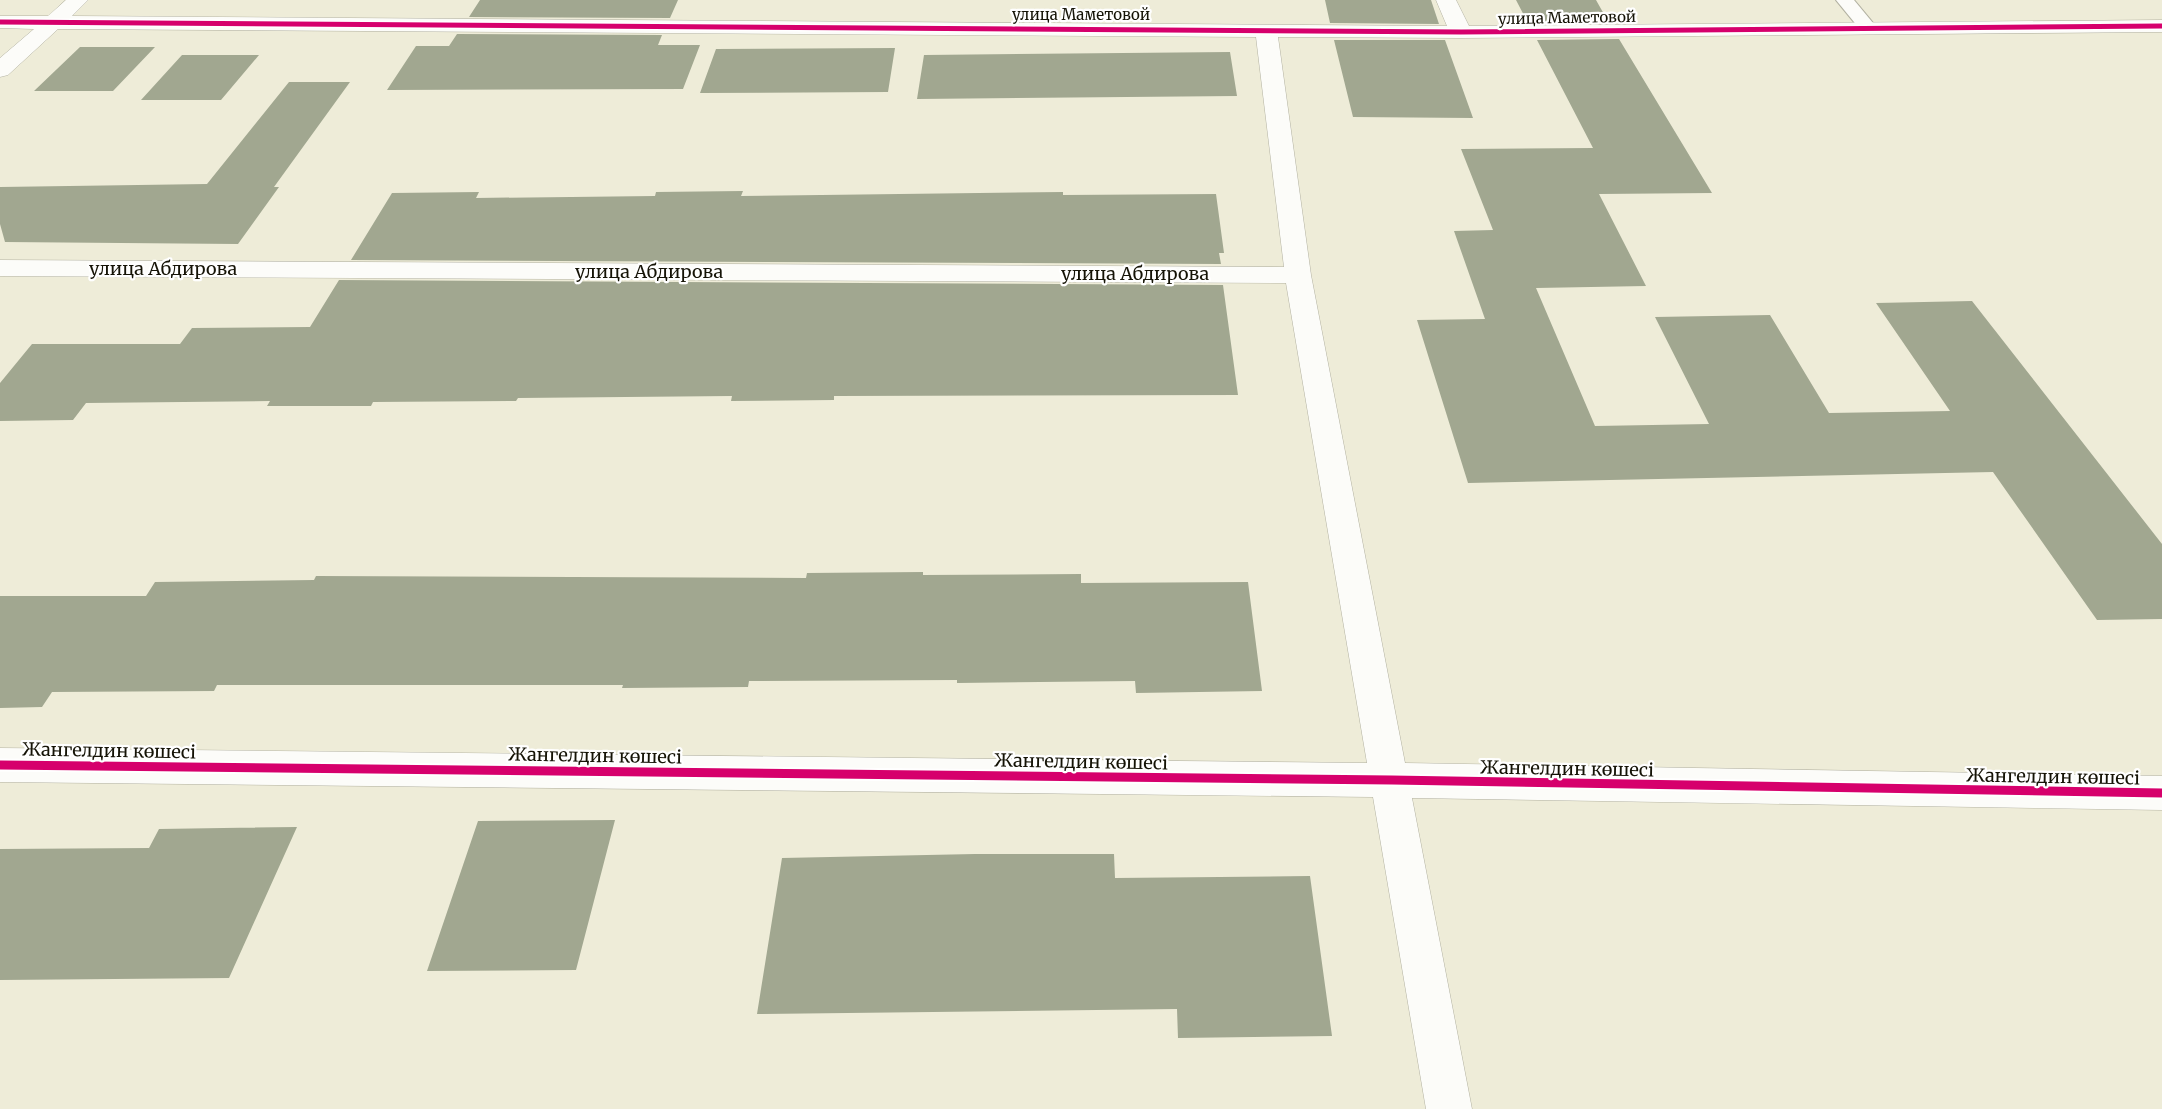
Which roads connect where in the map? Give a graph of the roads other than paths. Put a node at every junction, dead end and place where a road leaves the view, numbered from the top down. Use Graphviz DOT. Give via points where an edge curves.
graph roads {
  1 [pos="78,0"];
  2 [pos="1446,0"];
  3 [pos="1845,0"];
  4 [pos="0,22"];
  5 [pos="53,23"];
  6 [pos="2162,26"];
  7 [pos="1869,29"];
  8 [pos="1266,30"];
  9 [pos="1461,32"];
  10 [pos="0,70"];
  11 [pos="0,268"];
  12 [pos="1298,275"];
  13 [pos="0,765"];
  14 [pos="1392,780"];
  15 [pos="2162,793"];
  16 [pos="1449,1109"];
  1 -- 5 [label="street"];
  2 -- 9 [label="street"];
  3 -- 7 [label="lane"];
  4 -- 5 [label="street, улица Маметовой"];
  5 -- 8 [label="street, улица Маметовой"];
  5 -- 10 [label="street"];
  6 -- 7 [label="street, улица Маметовой"];
  7 -- 9 [label="street, улица Маметовой"];
  8 -- 9 [label="street, улица Маметовой"];
  8 -- 12 [label="street"];
  11 -- 12 [label="street, улица Абдирова"];
  12 -- 14 [label="street"];
  13 -- 14 [label="street, Жангелдин көшесі"];
  14 -- 15 [label="street, Жангелдин көшесі"];
  14 -- 16 [label="street"];
}
